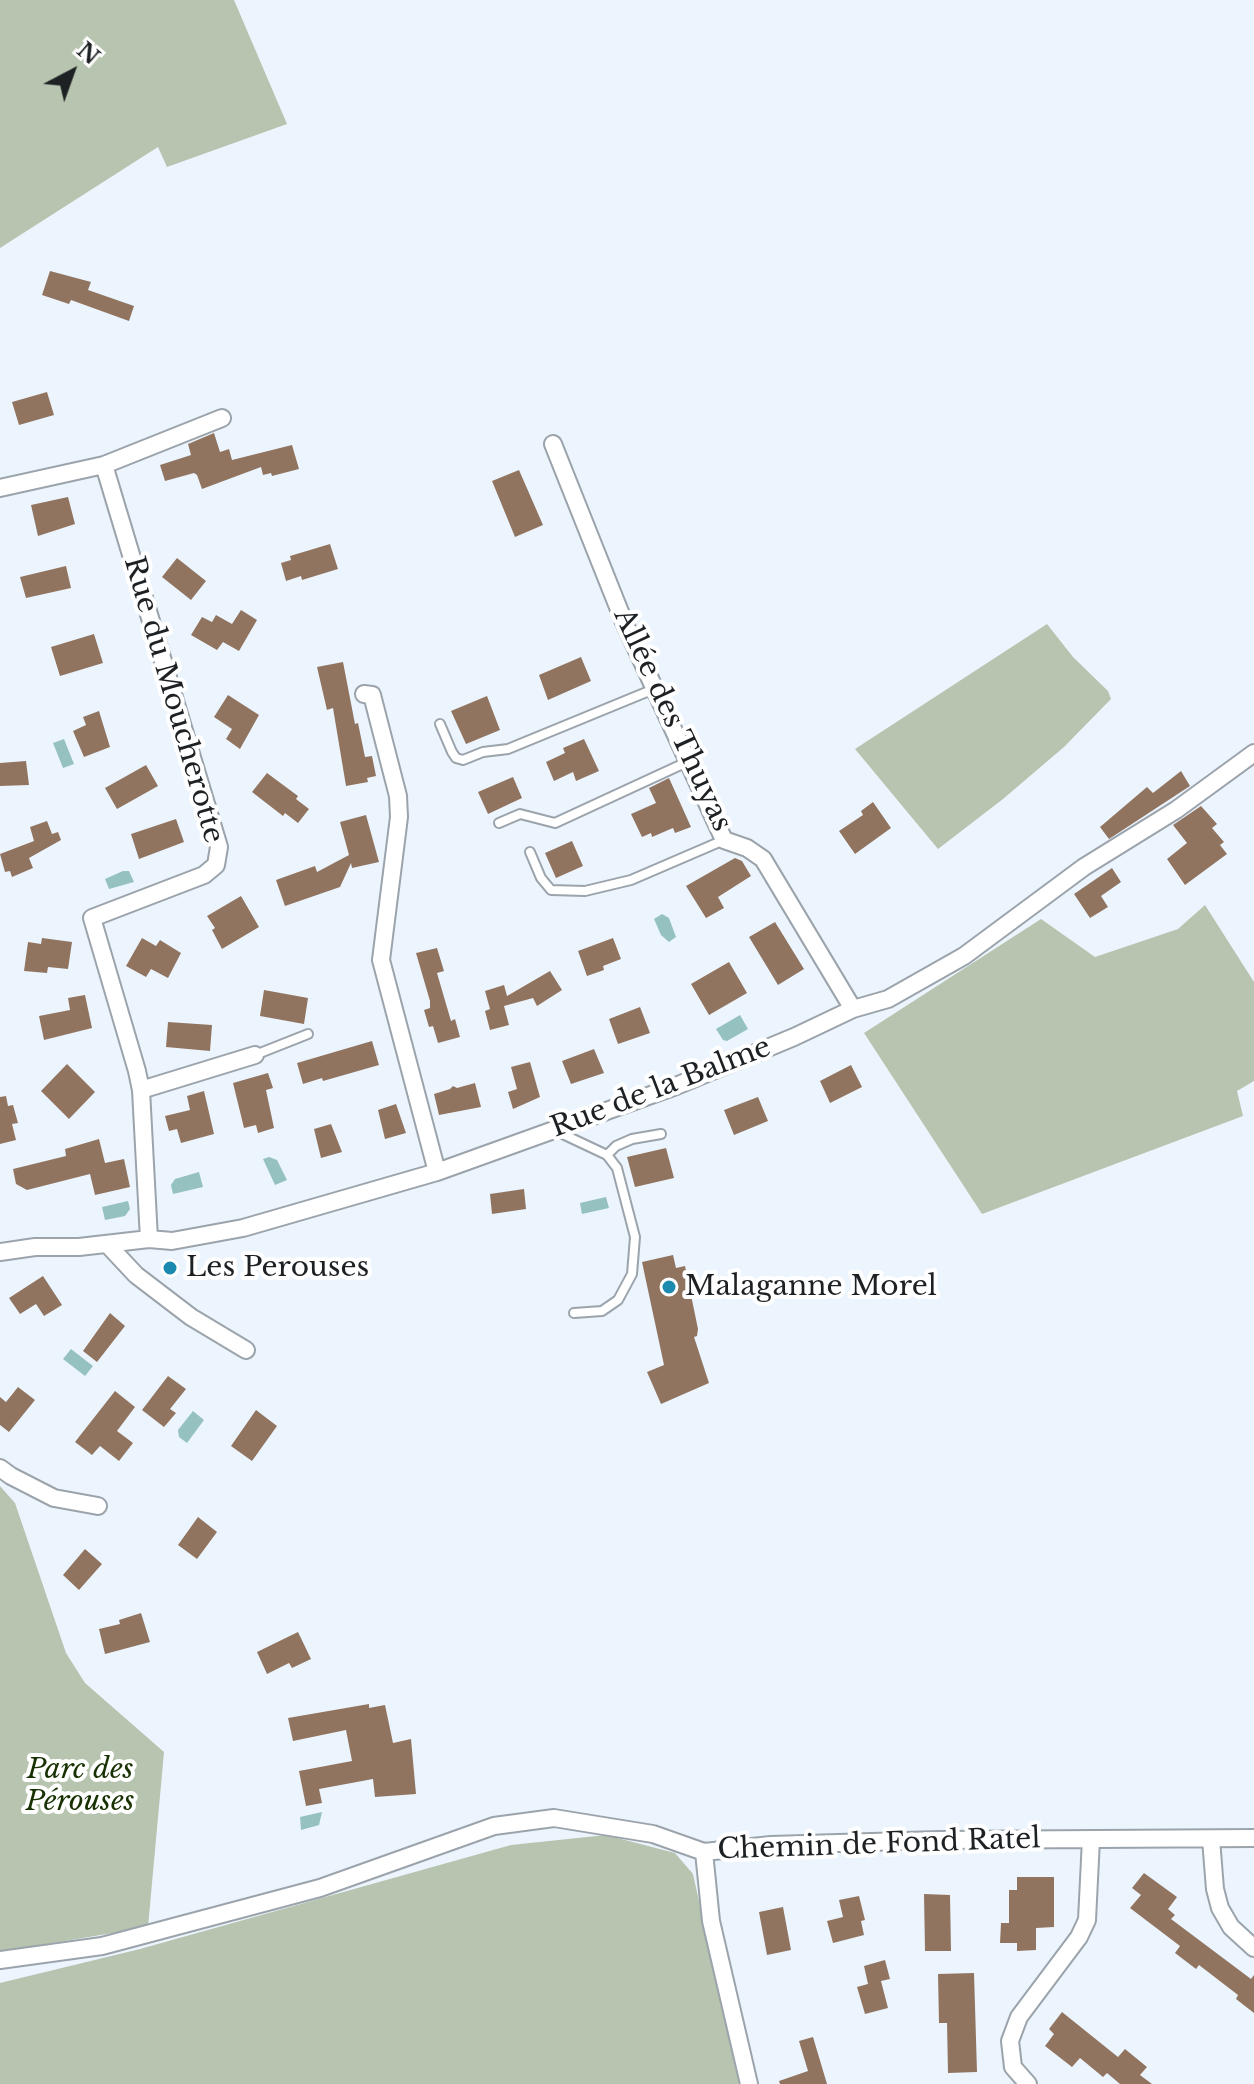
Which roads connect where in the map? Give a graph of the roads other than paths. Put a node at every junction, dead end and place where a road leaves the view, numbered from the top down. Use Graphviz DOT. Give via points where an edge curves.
graph roads {
  1 [pos="222,418"];
  2 [pos="553,444"];
  3 [pos="104,465"];
  4 [pos="0,488"];
  5 [pos="654,689"];
  6 [pos="364,694"];
  7 [pos="440,724"];
  8 [pos="1254,753"];
  9 [pos="687,762"];
  10 [pos="499,823"];
  11 [pos="724,840"];
  12 [pos="530,852"];
  13 [pos="853,1009"];
  14 [pos="308,1034"];
  15 [pos="255,1055"];
  16 [pos="141,1090"];
  17 [pos="553,1130"];
  18 [pos="661,1134"];
  19 [pos="607,1155"];
  20 [pos="437,1172"];
  21 [pos="149,1239"];
  22 [pos="107,1244"];
  23 [pos="0,1252"];
  24 [pos="574,1313"];
  25 [pos="246,1350"];
  26 [pos="0,1468"];
  27 [pos="98,1506"];
  28 [pos="1254,1838"];
  29 [pos="1091,1839"];
  30 [pos="1211,1839"];
  31 [pos="704,1852"];
  32 [pos="1254,1948"];
  33 [pos="0,1960"];
  34 [pos="749,2084"];
  35 [pos="1028,2084"];
  1 -- 3 [label="street"];
  2 -- 5 [label="street, Allée des Thuyas"];
  3 -- 4 [label="street"];
  3 -- 16 [label="street, Rue du Moucherotte" via="219,847 216,865 204,875 92,918"];
  5 -- 7 [label="lane" via="508,749 463,760 452,752"];
  5 -- 9 [label="street, Allée des Thuyas"];
  6 -- 20 [label="street" via="372,695 398,796 381,960"];
  8 -- 13 [label="street, Rue de la Balme" via="1084,867 964,956 888,999"];
  9 -- 10 [label="lane" via="555,823 520,814"];
  9 -- 11 [label="street, Allée des Thuyas"];
  11 -- 12 [label="lane" via="631,880 585,891 551,890"];
  11 -- 13 [label="street, Allée des Thuyas" via="763,859"];
  13 -- 17 [label="street, Rue de la Balme" via="676,1086"];
  14 -- 15 [label="lane"];
  15 -- 16 [label="street"];
  16 -- 21 [label="street, Rue du Moucherotte"];
  17 -- 19 [label="lane"];
  17 -- 20 [label="street, Rue de la Balme"];
  18 -- 19 [label="lane" via="632,1139"];
  19 -- 24 [label="lane" via="617,1168 635,1237 632,1274 618,1300 602,1311"];
  20 -- 21 [label="street, Rue de la Balme" via="243,1228 172,1241"];
  21 -- 22 [label="street, Rue de la Balme"];
  22 -- 23 [label="street, Rue de la Balme"];
  22 -- 25 [label="street" via="136,1275 191,1317"];
  26 -- 27 [label="street" via="54,1498"];
  28 -- 30 [label="street, Chemin de Fond Ratel"];
  29 -- 30 [label="street, Chemin de Fond Ratel"];
  29 -- 31 [label="street, Chemin de Fond Ratel" via="771,1845"];
  29 -- 35 [label="street" via="1087,1920 1019,2017 1010,2041 1013,2067"];
  30 -- 32 [label="street" via="1220,1908"];
  31 -- 33 [label="street, Chemin de Fond Ratel" via="653,1834 554,1818 494,1826 291,1896 102,1946"];
  31 -- 34 [label="street" via="711,1921"];
}
